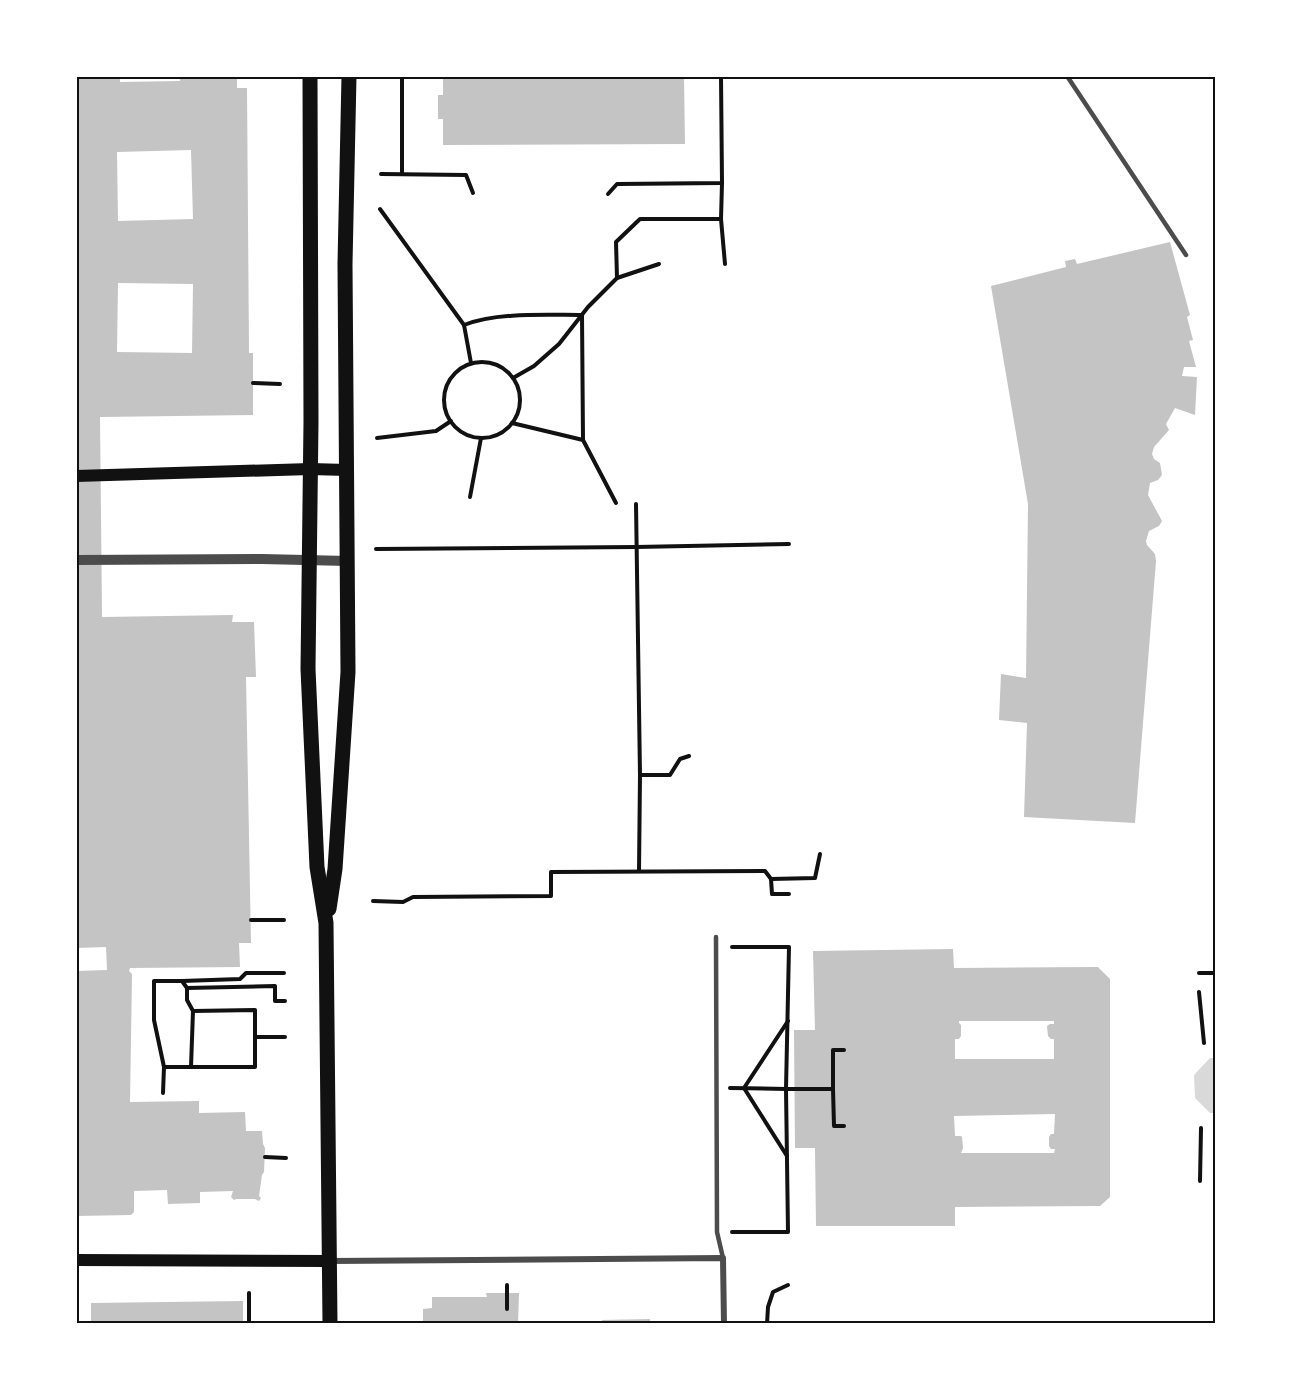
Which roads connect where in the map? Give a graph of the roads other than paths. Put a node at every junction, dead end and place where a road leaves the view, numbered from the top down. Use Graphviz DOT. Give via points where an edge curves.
graph roads {
  1 [pos="310,76"];
  2 [pos="349,76"];
  3 [pos="1067,76"];
  4 [pos="1186,255"];
  5 [pos="310,469"];
  6 [pos="347,470"];
  7 [pos="76,476"];
  8 [pos="76,560"];
  9 [pos="308,560"];
  10 [pos="348,561"];
  11 [pos="326,923"];
  12 [pos="716,937"];
  13 [pos="723,1258"];
  14 [pos="76,1260"];
  15 [pos="330,1261"];
  16 [pos="330,1323"];
  17 [pos="724,1323"];
  1 -- 5 [label="main road"];
  2 -- 6 [label="main road" via="345,264"];
  3 -- 4 [label="lane"];
  5 -- 6 [label="main road"];
  5 -- 7 [label="main road"];
  5 -- 9 [label="main road"];
  6 -- 10 [label="main road"];
  8 -- 9 [label="street"];
  9 -- 10 [label="street"];
  9 -- 11 [label="main road" via="308,669 317,867"];
  10 -- 11 [label="main road" via="348,672 335,869"];
  11 -- 15 [label="main road"];
  12 -- 13 [label="lane" via="717,1232"];
  13 -- 15 [label="street"];
  13 -- 17 [label="street"];
  14 -- 15 [label="main road"];
  15 -- 16 [label="main road"];
}
